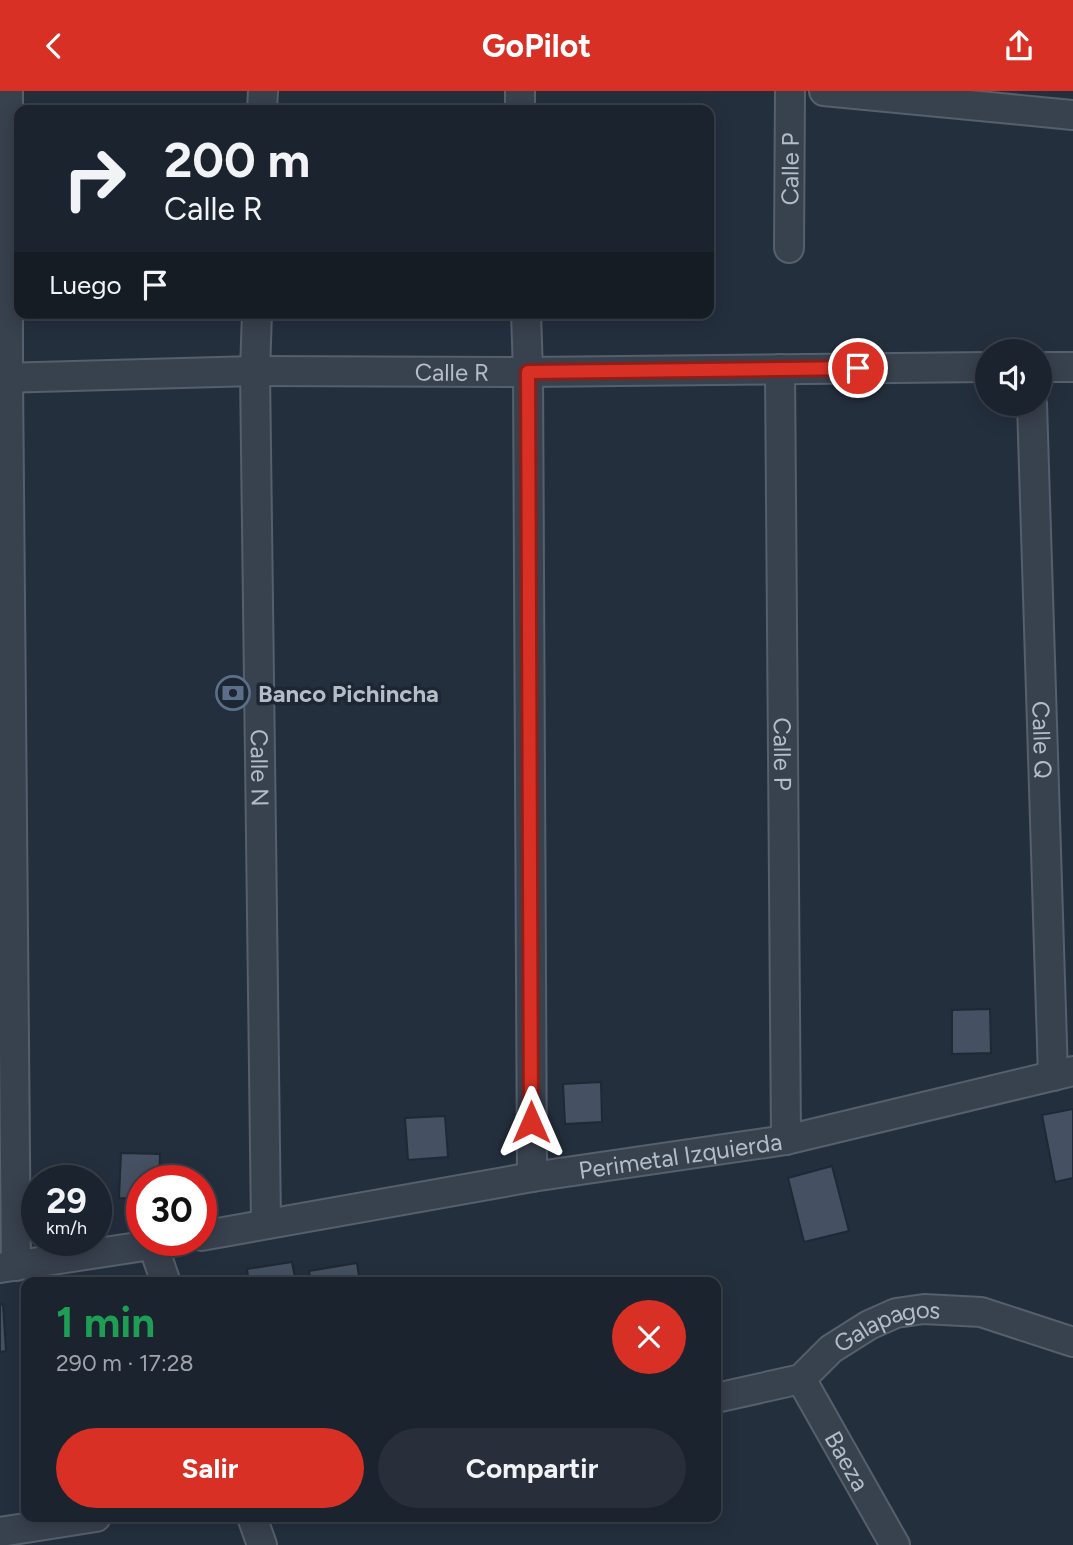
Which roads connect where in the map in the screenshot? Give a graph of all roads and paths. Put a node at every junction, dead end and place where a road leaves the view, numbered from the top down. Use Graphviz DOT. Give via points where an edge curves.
graph roads {
  1 [pos="8,91"];
  2 [pos="790,91"];
  3 [pos="824,91"];
  4 [pos="1073,115"];
  5 [pos="789,248"];
  6 [pos="257,319"];
  7 [pos="526,319"];
  8 [pos="975,367"];
  9 [pos="1052,367"];
  10 [pos="1073,367"];
  11 [pos="780,369"];
  12 [pos="255,371"];
  13 [pos="528,372"];
  14 [pos="4,378"];
  15 [pos="1033,416"];
  16 [pos="1063,1073"];
  17 [pos="786,1140"];
  18 [pos="532,1177"];
  19 [pos="266,1224"];
  20 [pos="217,1233"];
  21 [pos="126,1249"];
  22 [pos="165,1256"];
  23 [pos="8,1267"];
  24 [pos="166,1277"];
  25 [pos="1073,1342"];
  26 [pos="801,1379"];
  27 [pos="721,1397"];
  28 [pos="64,1522"];
  29 [pos="254,1522"];
  30 [pos="0,1532"];
  31 [pos="262,1545"];
  32 [pos="895,1545"];
  1 -- 14 [label="street"];
  2 -- 5 [label="street, Calle P"];
  3 -- 4 [label="street"];
  6 -- 12 [label="street, Calle N"];
  7 -- 13 [label="street"];
  8 -- 11 [label="street, Calle R"];
  9 -- 10 [label="street"];
  11 -- 13 [label="street, Calle R"];
  11 -- 17 [label="street, Calle P"];
  12 -- 13 [label="street, Calle R"];
  12 -- 14 [label="street, Calle R"];
  12 -- 19 [label="street, Calle N"];
  13 -- 18 [label="street"];
  14 -- 23 [label="street"];
  15 -- 16 [label="street, Calle Q"];
  16 -- 17 [label="street, Perimetal Izquierda"];
  17 -- 18 [label="street, Perimetal Izquierda"];
  18 -- 19 [label="street, Perimetal Izquierda"];
  19 -- 20 [label="street, Perimetal Izquierda"];
  21 -- 23 [label="street"];
  22 -- 24 [label="street"];
  25 -- 26 [label="street, Galapagos" via="981,1312 896,1313 831,1349"];
  26 -- 27 [label="street"];
  26 -- 32 [label="street, Baeza"];
  28 -- 30 [label="street"];
  29 -- 31 [label="street"];
}
